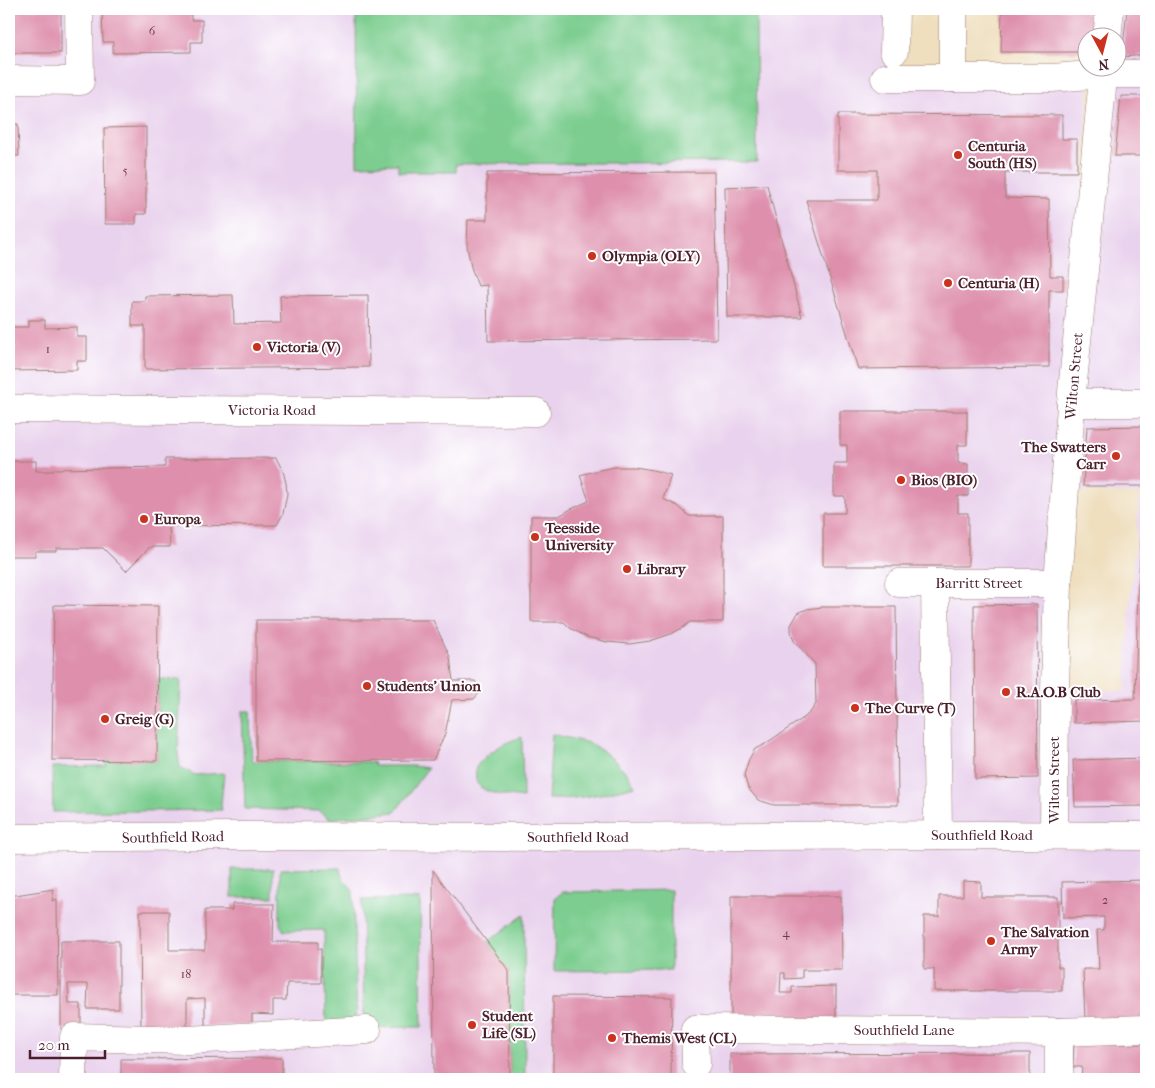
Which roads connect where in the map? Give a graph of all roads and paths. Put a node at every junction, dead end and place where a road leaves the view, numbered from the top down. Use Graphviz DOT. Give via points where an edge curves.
graph roads {
  1 [pos="79,9"];
  2 [pos="894,9"];
  3 [pos="952,9"];
  4 [pos="1110,9"];
  5 [pos="1108,28"];
  6 [pos="894,51"];
  7 [pos="1128,73"];
  8 [pos="1078,74"];
  9 [pos="1146,74"];
  10 [pos="885,78"];
  11 [pos="953,78"];
  12 [pos="1102,78"];
  13 [pos="9,80"];
  14 [pos="1071,402"];
  15 [pos="1146,403"];
  16 [pos="9,409"];
  17 [pos="536,412"];
  18 [pos="899,583"];
  19 [pos="935,583"];
  20 [pos="1058,583"];
  21 [pos="938,835"];
  22 [pos="1054,835"];
  23 [pos="1146,836"];
  24 [pos="9,838"];
  25 [pos="1146,1029"];
  26 [pos="367,1030"];
  27 [pos="1059,1032"];
  28 [pos="696,1064"];
  29 [pos="73,1079"];
  30 [pos="1059,1079"];
  1 -- 13 [label="street" via="80,81"];
  2 -- 6 [label="street"];
  3 -- 11 [label="street"];
  4 -- 5 [label="street"];
  7 -- 9 [label="street"];
  8 -- 11 [label="street" via="1052,78"];
  10 -- 11 [label="street"];
  12 -- 14 [label="street, Wilton Street"];
  14 -- 15 [label="street"];
  14 -- 20 [label="street, Wilton Street"];
  16 -- 17 [label="street, Victoria Road"];
  18 -- 19 [label="street, Barritt Street"];
  19 -- 20 [label="street, Barritt Street"];
  19 -- 21 [label="street"];
  20 -- 22 [label="street, Wilton Street"];
  21 -- 22 [label="street, Southfield Road"];
  21 -- 24 [label="street, Southfield Road"];
  22 -- 23 [label="street, Southfield Road"];
  25 -- 27 [label="street, Southfield Lane"];
  26 -- 29 [label="street" via="188,1040 74,1036"];
  27 -- 28 [label="street, Southfield Lane" via="696,1029"];
  27 -- 30 [label="street"];
}
